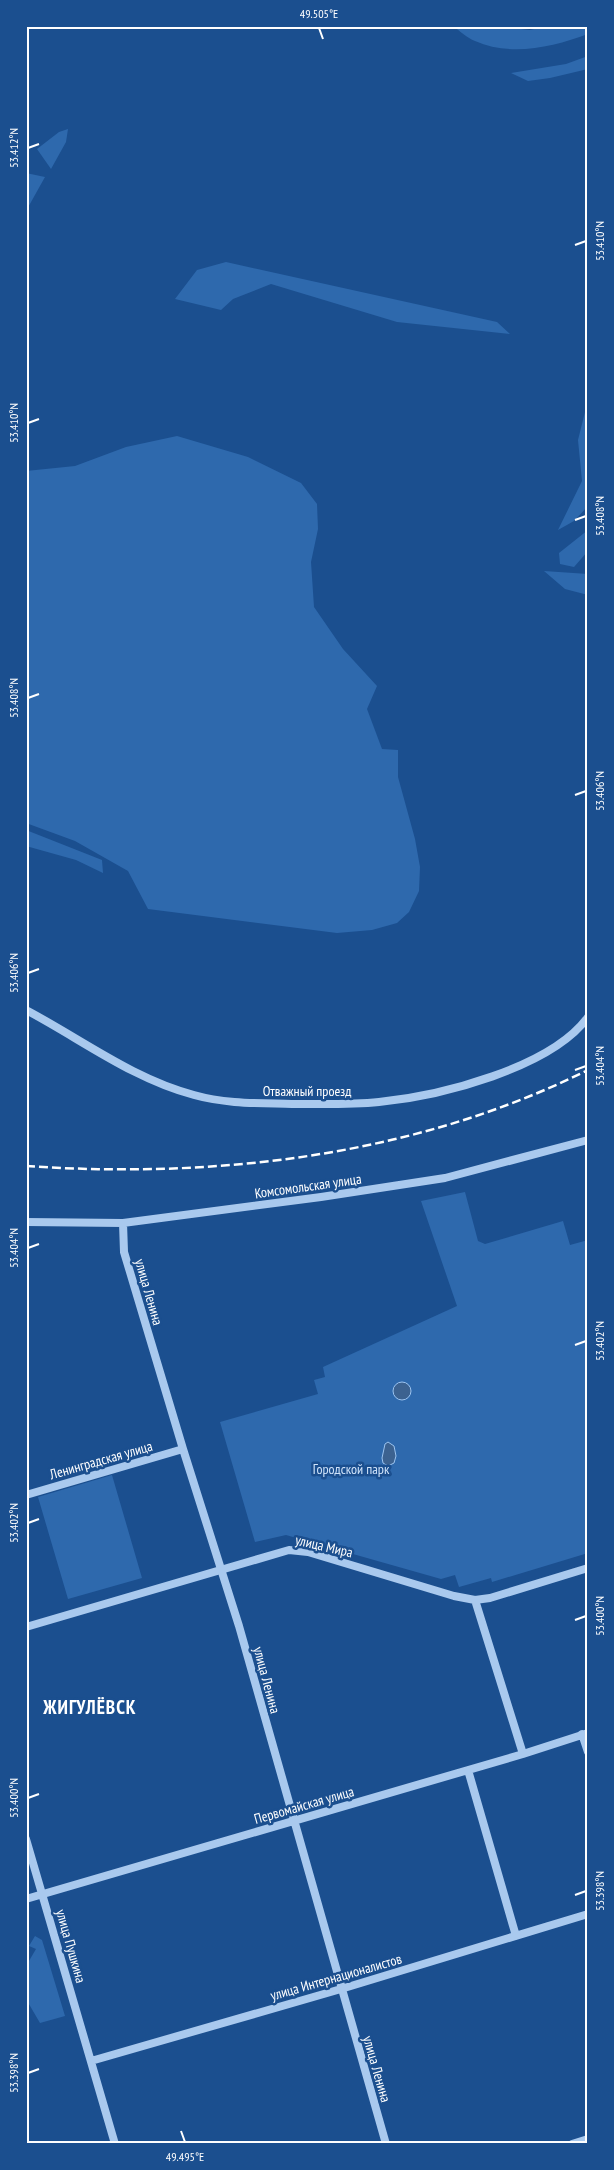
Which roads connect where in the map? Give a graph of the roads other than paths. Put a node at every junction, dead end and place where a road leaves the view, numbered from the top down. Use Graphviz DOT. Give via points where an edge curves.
graph roads {
  1 [pos="26,1010"];
  2 [pos="588,1017"];
  3 [pos="588,1140"];
  4 [pos="26,1222"];
  5 [pos="123,1224"];
  6 [pos="183,1449"];
  7 [pos="26,1495"];
  8 [pos="588,1568"];
  9 [pos="222,1569"];
  10 [pos="474,1600"];
  11 [pos="26,1627"];
  12 [pos="585,1733"];
  13 [pos="588,1752"];
  14 [pos="523,1754"];
  15 [pos="468,1770"];
  16 [pos="296,1820"];
  17 [pos="26,1838"];
  18 [pos="43,1894"];
  19 [pos="26,1900"];
  20 [pos="588,1914"];
  21 [pos="516,1936"];
  22 [pos="341,1989"];
  23 [pos="91,2061"];
  24 [pos="588,2139"];
  25 [pos="115,2144"];
  26 [pos="386,2144"];
  27 [pos="572,2144"];
  1 -- 2 [label="street, Отважный проезд" via="131,1070 164,1085 195,1096 242,1103 341,1104 412,1098 526,1064 567,1040"];
  3 -- 5 [label="street, Комсомольская улица" via="445,1178"];
  4 -- 5 [label="street, Комсомольская улица"];
  5 -- 6 [label="street, улица Ленина" via="124,1252"];
  6 -- 7 [label="street, Ленинградская улица"];
  6 -- 9 [label="street, улица Ленина"];
  8 -- 10 [label="street, улица Мира"];
  9 -- 10 [label="street, улица Мира" via="289,1550 308,1552"];
  9 -- 11 [label="street, улица Мира"];
  9 -- 16 [label="street, улица Ленина"];
  10 -- 14 [label="street"];
  12 -- 13 [label="street"];
  12 -- 14 [label="street, Первомайская улица"];
  14 -- 15 [label="street, Первомайская улица"];
  15 -- 16 [label="street, Первомайская улица"];
  15 -- 21 [label="street"];
  16 -- 18 [label="street, Первомайская улица"];
  16 -- 22 [label="street, улица Ленина"];
  17 -- 18 [label="street, улица Пушкина"];
  18 -- 19 [label="street, Первомайская улица"];
  18 -- 23 [label="street, улица Пушкина"];
  20 -- 21 [label="street, улица Интернационалистов"];
  21 -- 22 [label="street, улица Интернационалистов"];
  22 -- 23 [label="street, улица Интернационалистов"];
  22 -- 26 [label="street, улица Ленина"];
  23 -- 25 [label="street, улица Пушкина"];
  24 -- 27 [label="street"];
}
